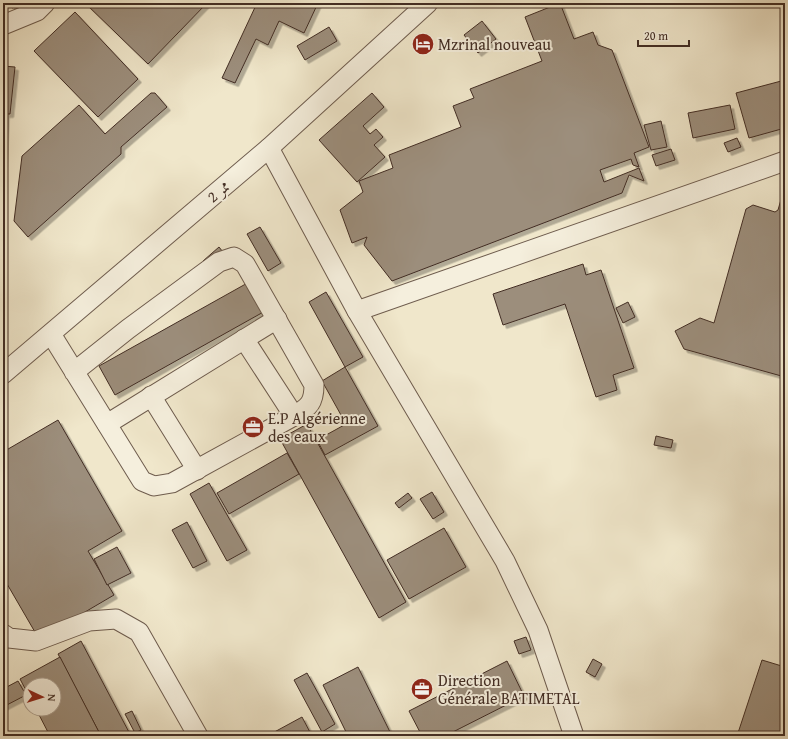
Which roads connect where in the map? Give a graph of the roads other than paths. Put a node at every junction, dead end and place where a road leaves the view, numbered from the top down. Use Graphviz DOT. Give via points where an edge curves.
graph roads {
  1 [pos="45,3"];
  2 [pos="428,3"];
  3 [pos="3,25"];
  4 [pos="269,148"];
  5 [pos="785,161"];
  6 [pos="357,311"];
  7 [pos="277,320"];
  8 [pos="51,334"];
  9 [pos="244,339"];
  10 [pos="74,372"];
  11 [pos="3,374"];
  12 [pos="151,396"];
  13 [pos="294,416"];
  14 [pos="107,424"];
  15 [pos="197,470"];
  16 [pos="3,634"];
  17 [pos="198,736"];
  18 [pos="574,736"];
  1 -- 3 [label="lane" via="37,11"];
  2 -- 4 [label="lane, ممر 2"];
  4 -- 6 [label="lane"];
  4 -- 8 [label="lane, ممر 2"];
  5 -- 6 [label="lane"];
  6 -- 18 [label="lane" via="505,561 538,630"];
  7 -- 9 [label="lane"];
  7 -- 10 [label="lane" via="245,264 234,257 219,262"];
  7 -- 13 [label="lane" via="314,385 314,397 307,408"];
  8 -- 10 [label="lane"];
  8 -- 11 [label="lane, ممر 2"];
  9 -- 12 [label="lane"];
  9 -- 13 [label="lane"];
  10 -- 14 [label="lane"];
  12 -- 14 [label="lane"];
  12 -- 15 [label="lane"];
  13 -- 15 [label="lane"];
  14 -- 15 [label="lane" via="142,481 154,486 172,483"];
  16 -- 17 [label="lane" via="9,638 36,642 89,621 116,619 139,632"];
}
